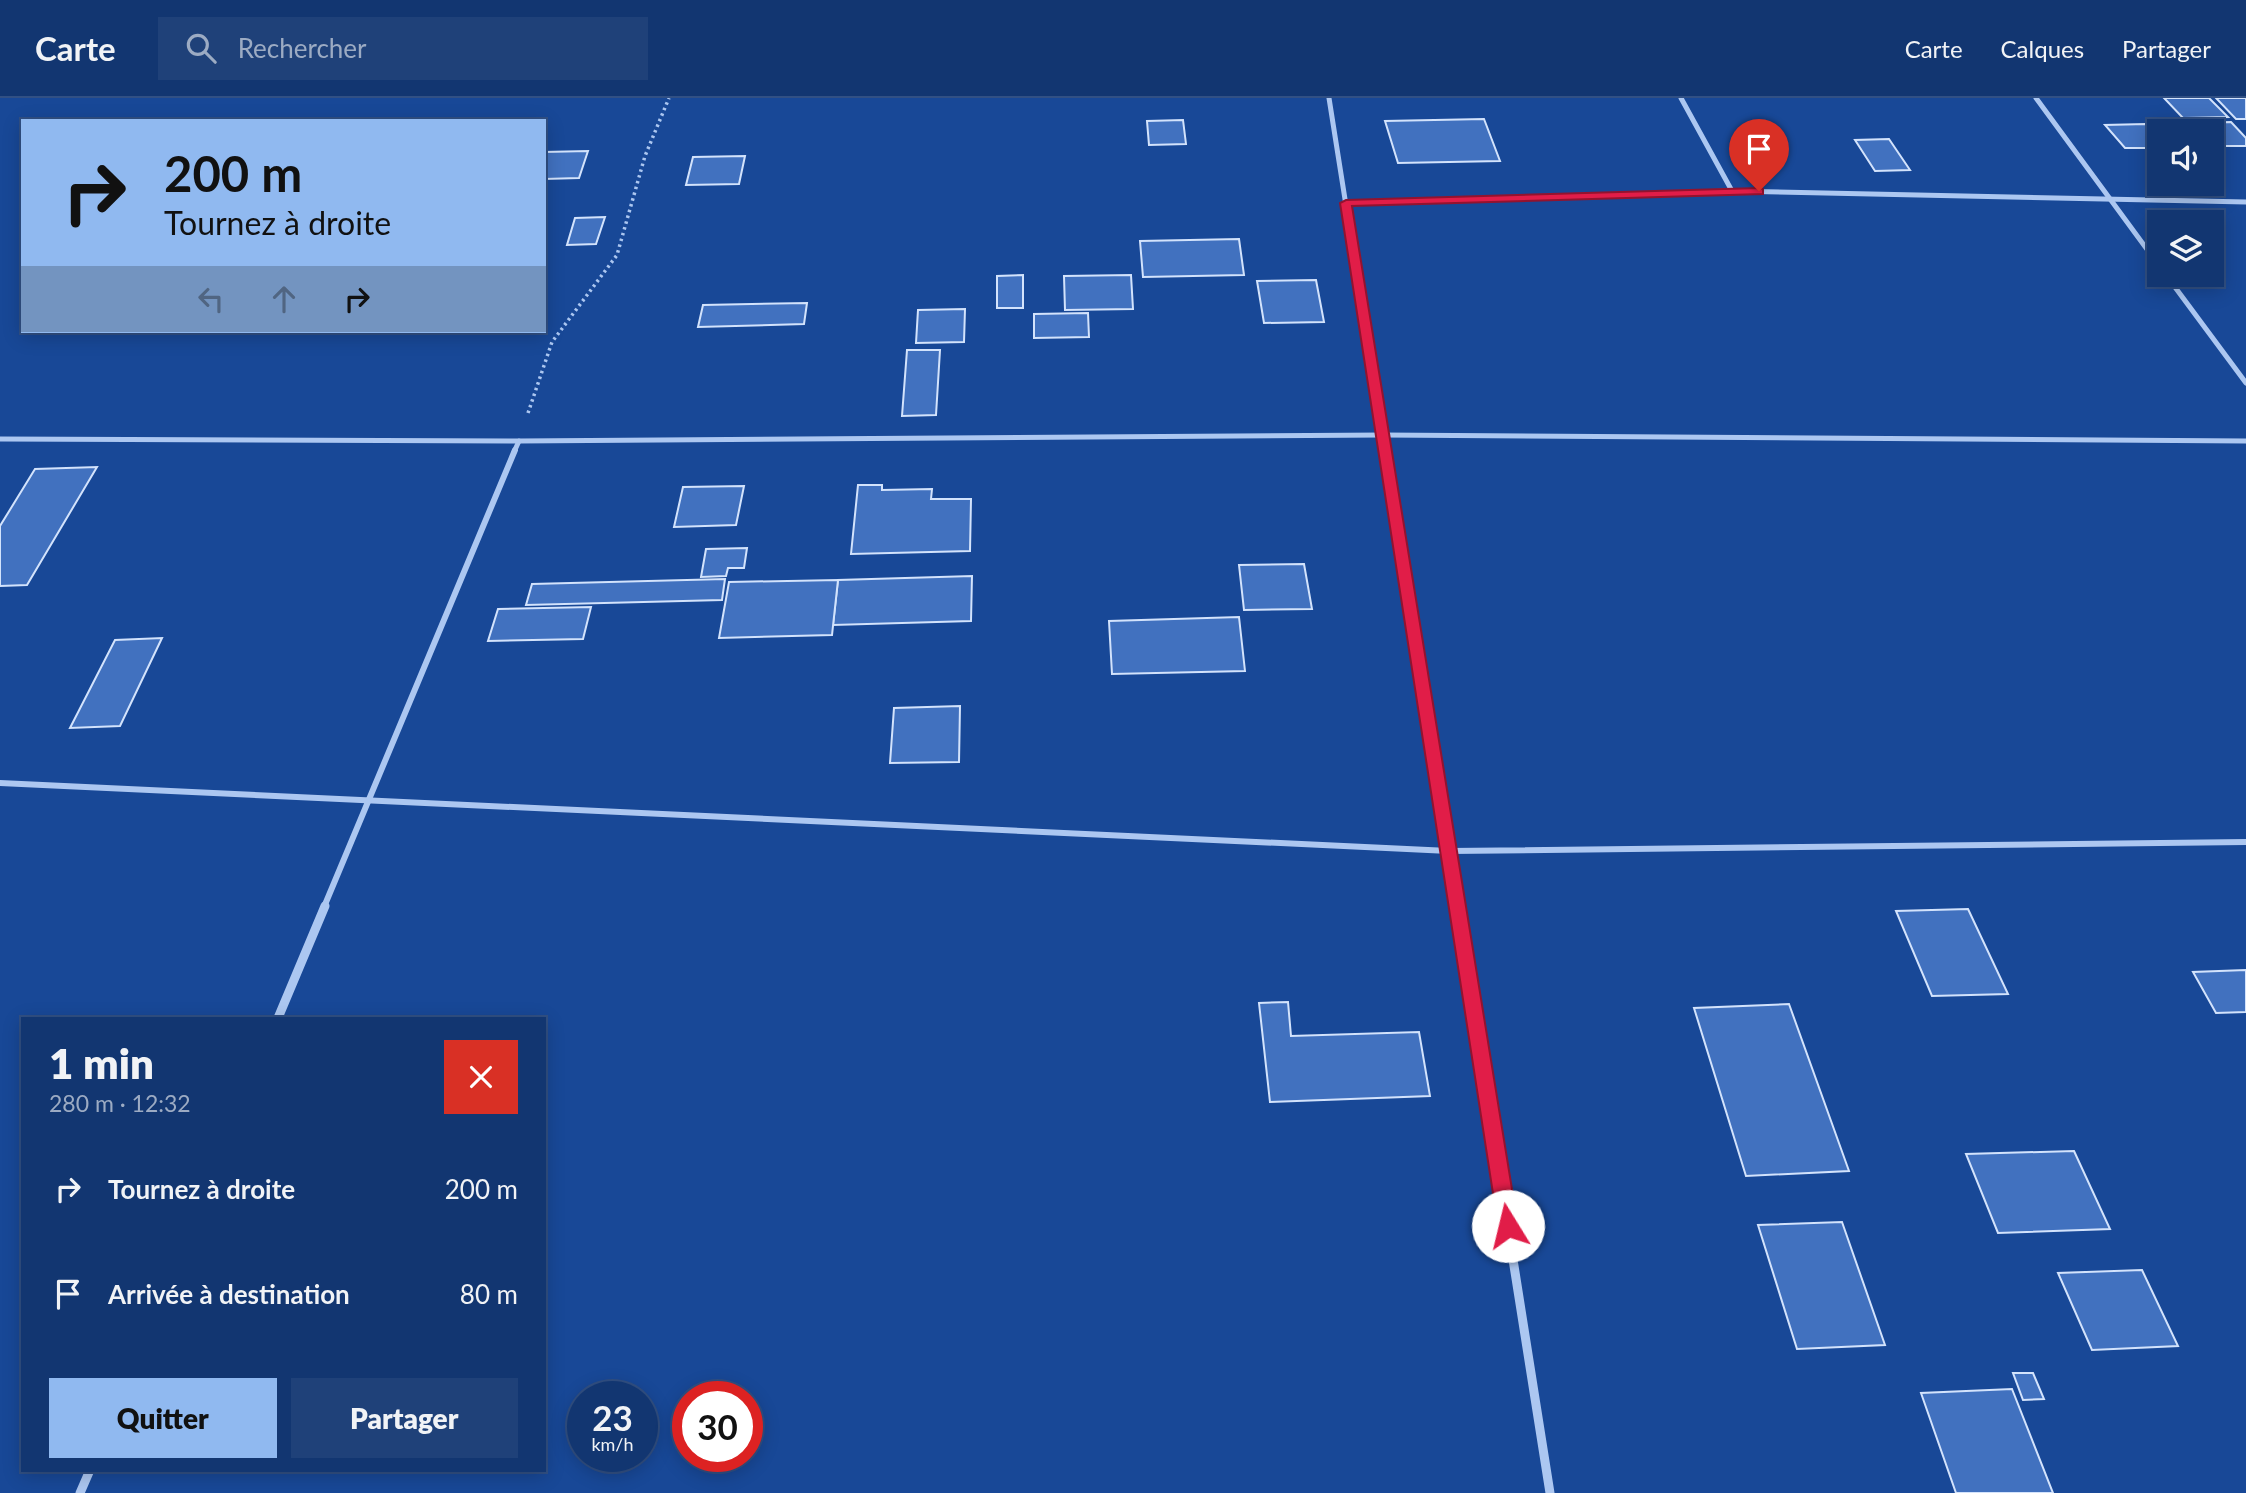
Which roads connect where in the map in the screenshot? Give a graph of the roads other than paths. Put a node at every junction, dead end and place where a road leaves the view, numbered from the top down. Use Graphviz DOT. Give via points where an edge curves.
graph roads {
  1 [pos="1329,98"];
  2 [pos="1681,98"];
  3 [pos="2036,98"];
  4 [pos="1732,191"];
  5 [pos="2111,201"];
  6 [pos="2246,202"];
  7 [pos="1346,203"];
  8 [pos="2147,249"];
  9 [pos="2175,287"];
  10 [pos="2246,383"];
  11 [pos="1383,435"];
  12 [pos="0,439"];
  13 [pos="519,441"];
  14 [pos="2246,441"];
  15 [pos="0,783"];
  16 [pos="369,798"];
  17 [pos="2246,842"];
  18 [pos="1448,851"];
  19 [pos="278,1017"];
  20 [pos="89,1472"];
  21 [pos="80,1493"];
  22 [pos="1550,1493"];
  1 -- 7 [label="street"];
  2 -- 4 [label="street"];
  3 -- 5 [label="street"];
  4 -- 5 [label="street"];
  4 -- 7 [label="street"];
  5 -- 6 [label="street"];
  5 -- 8 [label="street"];
  7 -- 11 [label="street"];
  9 -- 10 [label="street"];
  11 -- 13 [label="street"];
  11 -- 14 [label="street"];
  11 -- 18 [label="street"];
  12 -- 13 [label="street"];
  13 -- 16 [label="street"];
  15 -- 16 [label="street"];
  16 -- 18 [label="street"];
  16 -- 19 [label="street"];
  17 -- 18 [label="street"];
  18 -- 22 [label="street"];
  20 -- 21 [label="street"];
}
